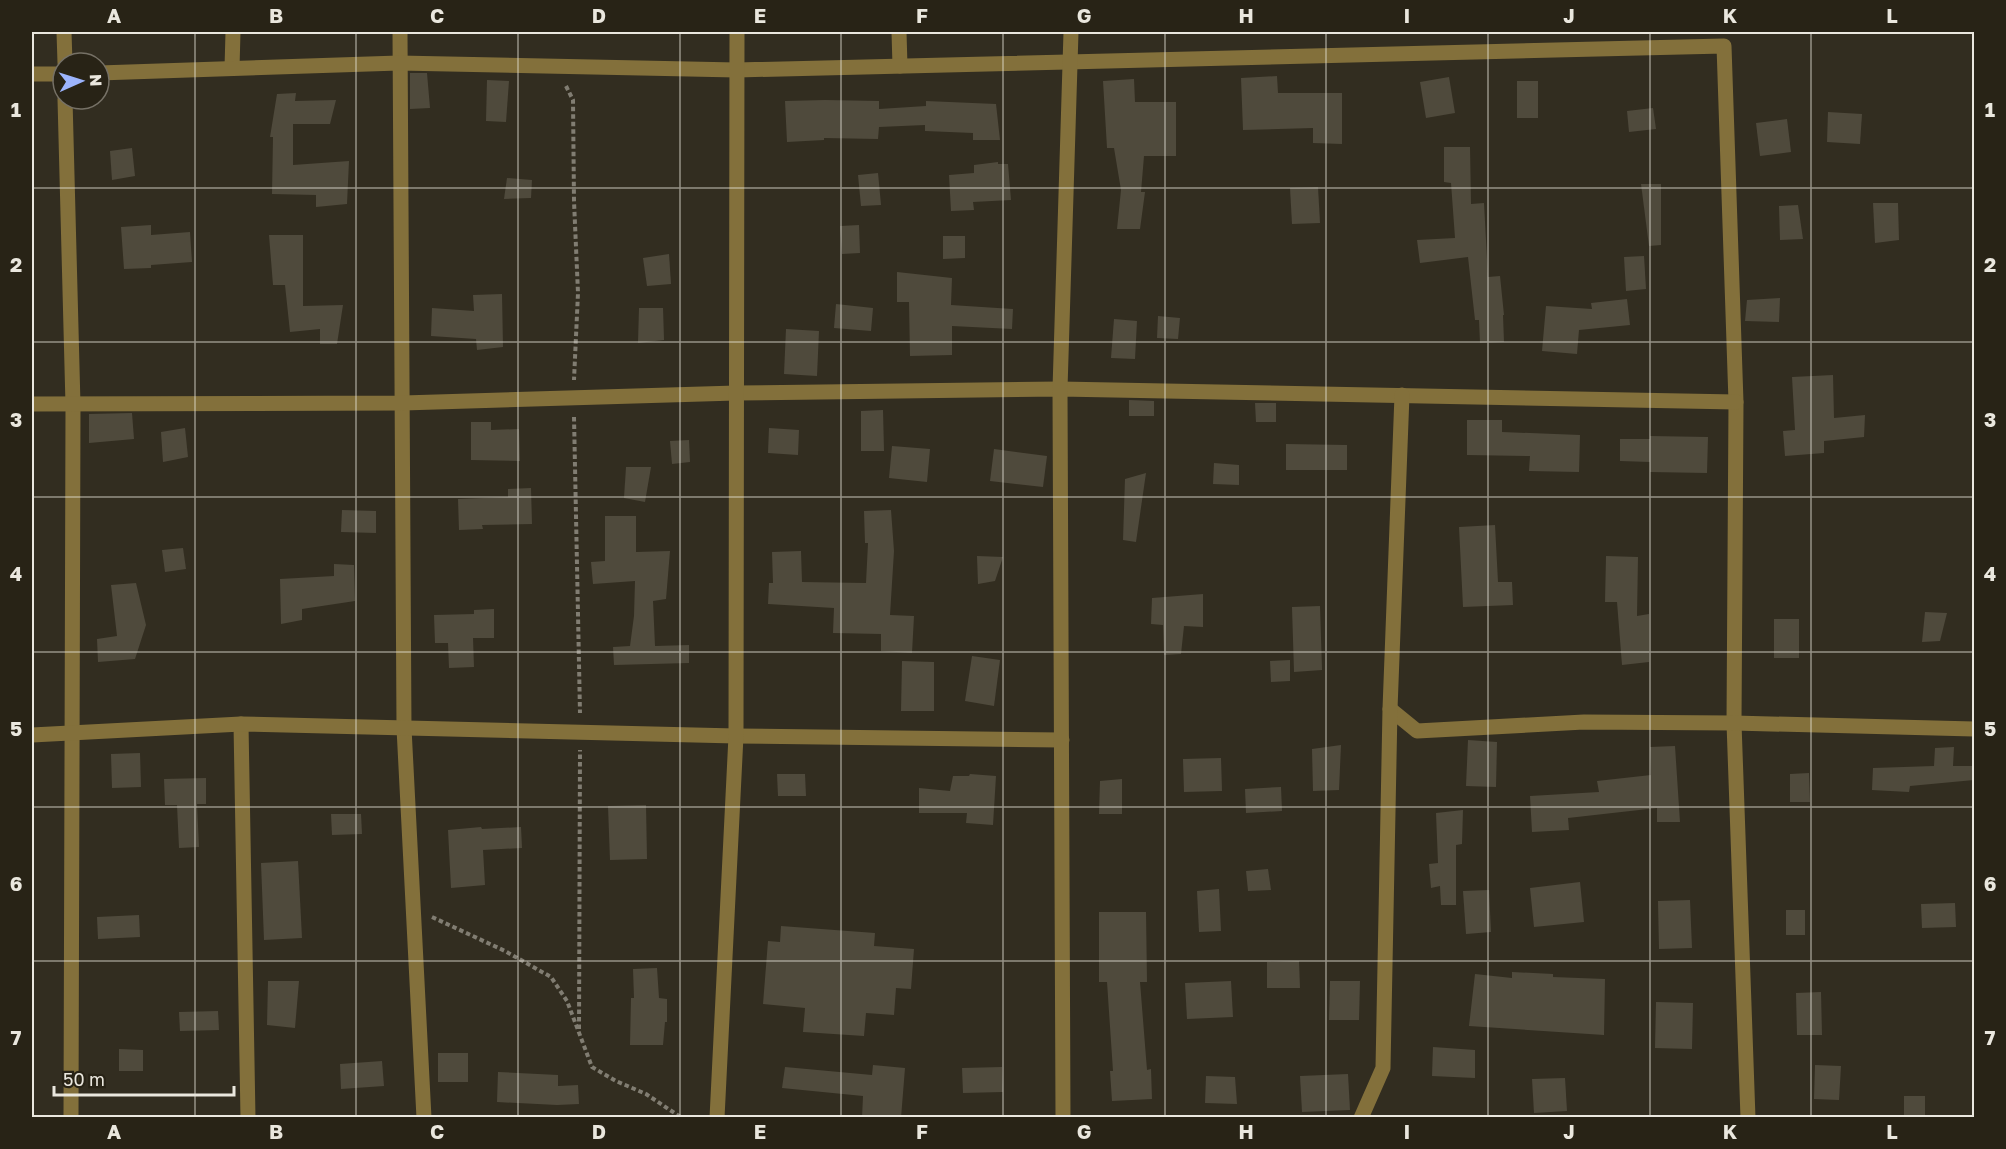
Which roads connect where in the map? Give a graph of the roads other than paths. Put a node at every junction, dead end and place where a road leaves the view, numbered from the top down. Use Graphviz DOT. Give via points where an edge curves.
graph roads {
  1 [pos="64,32"];
  2 [pos="233,32"];
  3 [pos="400,32"];
  4 [pos="737,32"];
  5 [pos="899,32"];
  6 [pos="1071,32"];
  7 [pos="1724,39"];
  8 [pos="64,51"];
  9 [pos="1071,61"];
  10 [pos="399,63"];
  11 [pos="900,66"];
  12 [pos="232,68"];
  13 [pos="737,70"];
  14 [pos="111,73"];
  15 [pos="32,74"];
  16 [pos="51,74"];
  17 [pos="65,111"];
  18 [pos="1060,389"];
  19 [pos="736,393"];
  20 [pos="1402,395"];
  21 [pos="1736,402"];
  22 [pos="402,403"];
  23 [pos="32,405"];
  24 [pos="73,405"];
  25 [pos="1390,709"];
  26 [pos="1734,723"];
  27 [pos="241,724"];
  28 [pos="404,728"];
  29 [pos="1974,729"];
  30 [pos="72,734"];
  31 [pos="32,735"];
  32 [pos="736,736"];
  33 [pos="1062,740"];
  34 [pos="71,1118"];
  35 [pos="248,1118"];
  36 [pos="424,1118"];
  37 [pos="717,1118"];
  38 [pos="1063,1118"];
  39 [pos="1360,1118"];
  40 [pos="1749,1118"];
  1 -- 8 [label="street"];
  2 -- 12 [label="street"];
  3 -- 10 [label="street"];
  4 -- 13 [label="street"];
  5 -- 11 [label="street"];
  6 -- 9 [label="street"];
  7 -- 9 [label="street"];
  7 -- 21 [label="street"];
  9 -- 11 [label="street"];
  9 -- 18 [label="street"];
  10 -- 12 [label="street"];
  10 -- 13 [label="street"];
  10 -- 22 [label="street"];
  11 -- 13 [label="street"];
  12 -- 14 [label="street"];
  13 -- 19 [label="street"];
  15 -- 16 [label="street"];
  17 -- 24 [label="street"];
  18 -- 19 [label="street"];
  18 -- 20 [label="street"];
  18 -- 33 [label="street"];
  19 -- 22 [label="street"];
  19 -- 32 [label="street"];
  20 -- 21 [label="street"];
  20 -- 25 [label="street"];
  21 -- 26 [label="street"];
  22 -- 24 [label="street"];
  22 -- 28 [label="street"];
  23 -- 24 [label="street"];
  24 -- 30 [label="street"];
  25 -- 26 [label="street" via="1417,731 1584,722"];
  25 -- 39 [label="street" via="1383,1068"];
  26 -- 29 [label="street"];
  26 -- 40 [label="street"];
  27 -- 28 [label="street"];
  27 -- 30 [label="street"];
  27 -- 35 [label="street"];
  28 -- 32 [label="street"];
  28 -- 36 [label="street"];
  30 -- 31 [label="street"];
  30 -- 34 [label="street"];
  32 -- 33 [label="street"];
  32 -- 37 [label="street"];
  33 -- 38 [label="street"];
}
